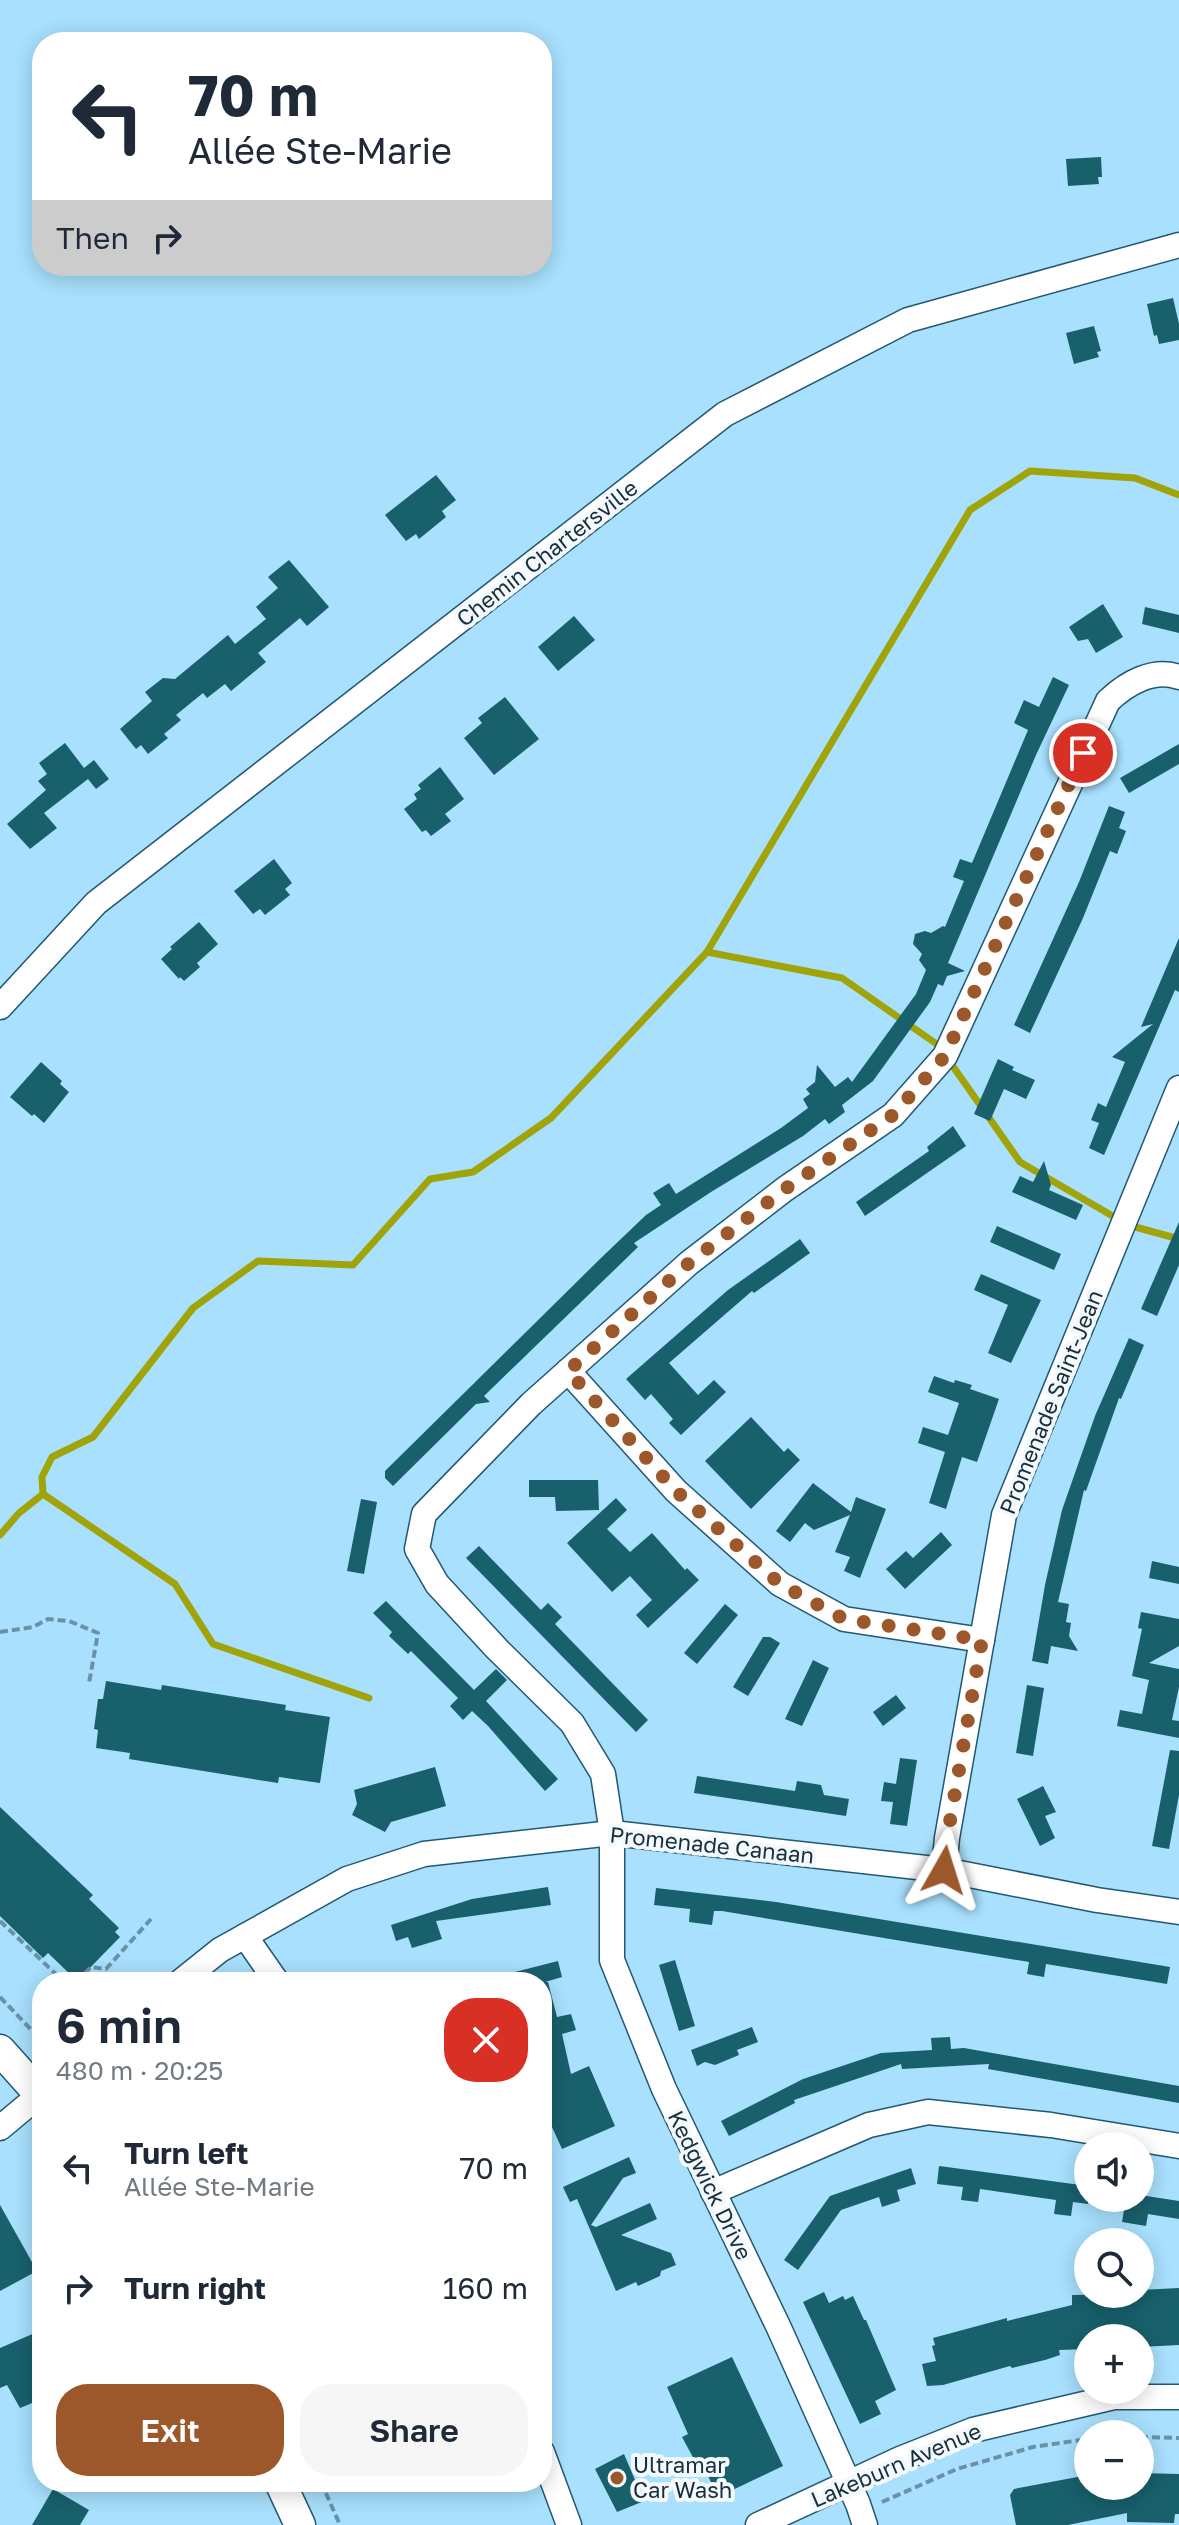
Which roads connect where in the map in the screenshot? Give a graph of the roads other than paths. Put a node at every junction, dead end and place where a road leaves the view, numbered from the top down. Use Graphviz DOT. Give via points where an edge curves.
graph roads {
  1 [pos="1179,245"];
  2 [pos="1179,677"];
  3 [pos="0,1007"];
  4 [pos="1179,1088"];
  5 [pos="568,1371"];
  6 [pos="982,1640"];
  7 [pos="612,1833"];
  8 [pos="944,1870"];
  9 [pos="1179,1912"];
  10 [pos="245,1936"];
  11 [pos="192,1972"];
  12 [pos="270,1972"];
  13 [pos="0,2050"];
  14 [pos="32,2085"];
  15 [pos="32,2102"];
  16 [pos="0,2128"];
  17 [pos="1179,2146"];
  18 [pos="713,2192"];
  19 [pos="1179,2397"];
  20 [pos="552,2479"];
  21 [pos="848,2482"];
  22 [pos="285,2492"];
  23 [pos="300,2525"];
  24 [pos="569,2525"];
  25 [pos="758,2525"];
  26 [pos="865,2525"];
  1 -- 3 [label="street, Chemin Chartersville" via="908,320 725,414 96,903"];
  2 -- 5 [label="street, Kedgwick Drive" via="1166,672 1143,678 1108,701 935,1068 893,1115 689,1263"];
  4 -- 6 [label="street, Promenade Saint-Jean" via="1004,1515"];
  5 -- 6 [label="street" via="676,1491 780,1584 844,1619"];
  5 -- 7 [label="street, Kedgwick Drive" via="424,1514 417,1549 437,1584 572,1723 603,1774"];
  6 -- 8 [label="street, Promenade Saint-Jean"];
  7 -- 8 [label="street, Promenade Canaan"];
  7 -- 10 [label="street, Promenade Canaan" via="424,1854 347,1879"];
  7 -- 18 [label="street, Kedgwick Drive" via="612,1960"];
  8 -- 9 [label="street, Promenade Canaan"];
  10 -- 11 [label="street, Promenade Canaan"];
  10 -- 12 [label="street"];
  13 -- 14 [label="main road"];
  15 -- 16 [label="street"];
  17 -- 18 [label="street" via="928,2112 869,2125"];
  18 -- 21 [label="street, Kedgwick Drive"];
  19 -- 21 [label="street, Lakeburn Avenue" via="1114,2397 973,2430"];
  20 -- 24 [label="street"];
  21 -- 25 [label="street, Lakeburn Avenue"];
  21 -- 26 [label="street, Kedgwick Drive"];
  22 -- 23 [label="main road"];
}
